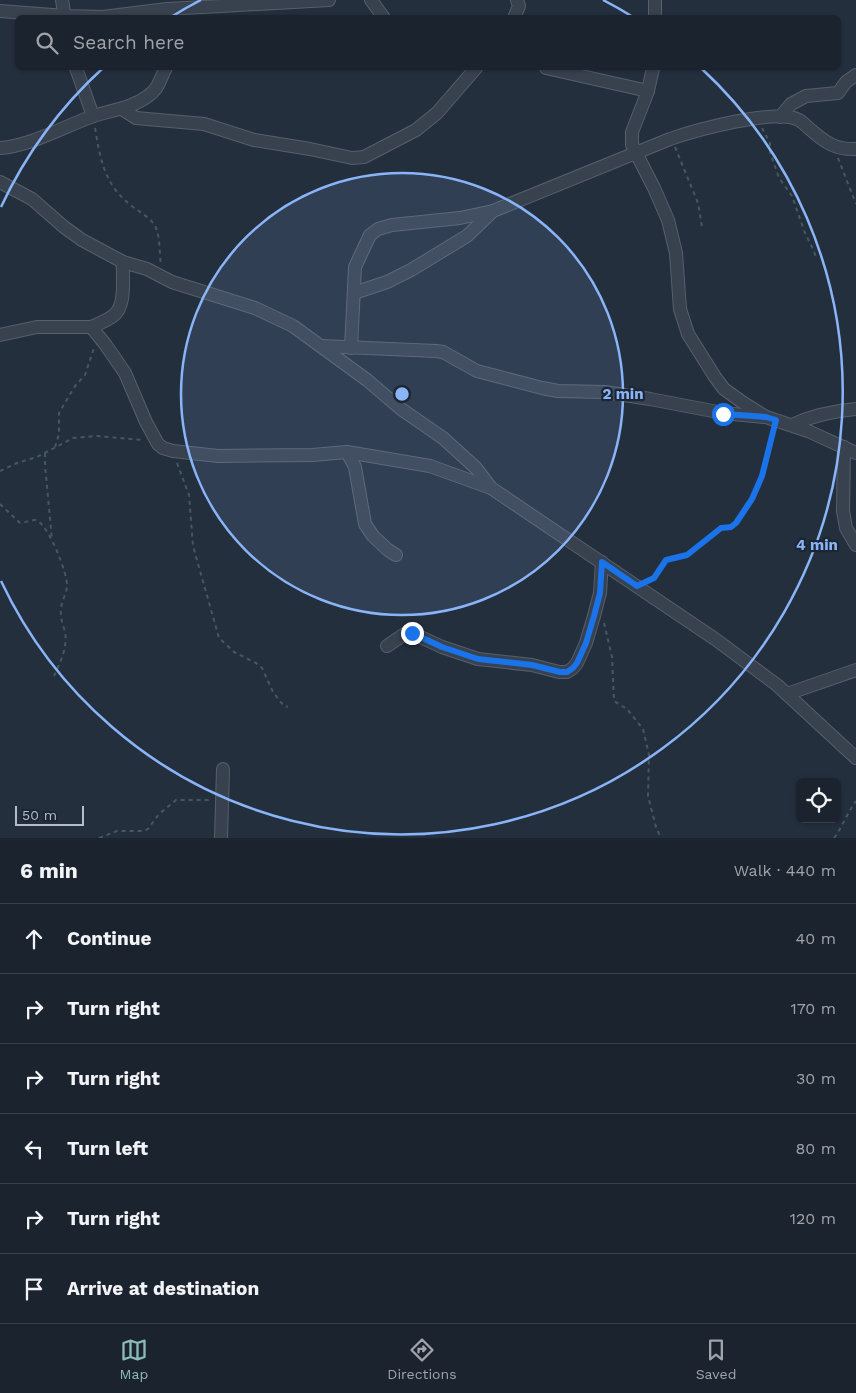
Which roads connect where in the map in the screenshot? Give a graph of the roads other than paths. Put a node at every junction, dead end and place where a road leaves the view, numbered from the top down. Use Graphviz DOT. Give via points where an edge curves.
graph roads {
  1 [pos="62,0"];
  2 [pos="157,0"];
  3 [pos="329,0"];
  4 [pos="371,0"];
  5 [pos="518,0"];
  6 [pos="655,0"];
  7 [pos="309,1"];
  8 [pos="167,9"];
  9 [pos="0,11"];
  10 [pos="203,12"];
  11 [pos="43,15"];
  12 [pos="65,15"];
  13 [pos="118,15"];
  14 [pos="382,15"];
  15 [pos="515,15"];
  16 [pos="655,15"];
  17 [pos="77,70"];
  18 [pos="165,70"];
  19 [pos="474,70"];
  20 [pos="555,70"];
  21 [pos="653,70"];
  22 [pos="856,75"];
  23 [pos="648,91"];
  24 [pos="122,109"];
  25 [pos="93,116"];
  26 [pos="780,116"];
  27 [pos="0,148"];
  28 [pos="856,149"];
  29 [pos="636,154"];
  30 [pos="0,182"];
  31 [pos="493,211"];
  32 [pos="122,262"];
  33 [pos="354,293"];
  34 [pos="95,332"];
  35 [pos="0,335"];
  36 [pos="321,346"];
  37 [pos="351,348"];
  38 [pos="856,408"];
  39 [pos="771,419"];
  40 [pos="792,425"];
  41 [pos="852,451"];
  42 [pos="347,452"];
  43 [pos="491,488"];
  44 [pos="856,545"];
  45 [pos="396,555"];
  46 [pos="602,562"];
  47 [pos="387,646"];
  48 [pos="856,670"];
  49 [pos="787,694"];
  50 [pos="856,758"];
  51 [pos="223,769"];
  52 [pos="221,838"];
  1 -- 12 [label="street"];
  2 -- 8 [label="street"];
  3 -- 7 [label="street"];
  4 -- 14 [label="street"];
  5 -- 15 [label="street"];
  6 -- 16 [label="street"];
  7 -- 10 [label="street"];
  8 -- 10 [label="street"];
  8 -- 13 [label="street"];
  9 -- 11 [label="street"];
  17 -- 25 [label="street"];
  18 -- 24 [label="street" via="149,96"];
  19 -- 24 [label="street" via="444,106 423,124 364,157 352,158 254,140 204,124 136,118"];
  20 -- 23 [label="street"];
  21 -- 23 [label="street"];
  22 -- 26 [label="street" via="838,93 806,96 791,104"];
  23 -- 29 [label="street" via="632,132"];
  24 -- 25 [label="street"];
  25 -- 27 [label="street" via="24,143"];
  26 -- 28 [label="street" via="801,121 837,148"];
  26 -- 29 [label="street" via="698,130"];
  29 -- 31 [label="street"];
  29 -- 39 [label="street" via="668,220 676,253 680,309 688,334 724,389"];
  30 -- 32 [label="street" via="32,199 82,240"];
  31 -- 33 [label="street" via="467,236 424,262 387,282"];
  31 -- 33 [label="street" via="378,229 370,235 355,267"];
  32 -- 34 [label="street" via="118,311"];
  32 -- 36 [label="street" via="192,289 255,308 293,326"];
  33 -- 37 [label="street"];
  34 -- 35 [label="street" via="37,327"];
  34 -- 42 [label="street" via="125,373 156,441 163,448 218,456"];
  36 -- 37 [label="street"];
  36 -- 43 [label="street" via="443,438 476,468"];
  37 -- 39 [label="street" via="443,352 477,371 542,388 605,392 723,414"];
  38 -- 40 [label="street" via="810,417"];
  39 -- 40 [label="street"];
  40 -- 41 [label="street"];
  41 -- 44 [label="street" via="843,511 846,528"];
  42 -- 43 [label="street" via="430,466"];
  42 -- 45 [label="street" via="355,467 365,524 373,536"];
  43 -- 46 [label="street"];
  46 -- 47 [label="street" via="600,593 586,643 573,668 567,672 478,659 412,633 406,633"];
  46 -- 49 [label="street" via="715,639"];
  48 -- 49 [label="street"];
  49 -- 50 [label="street"];
  51 -- 52 [label="street"];
}
